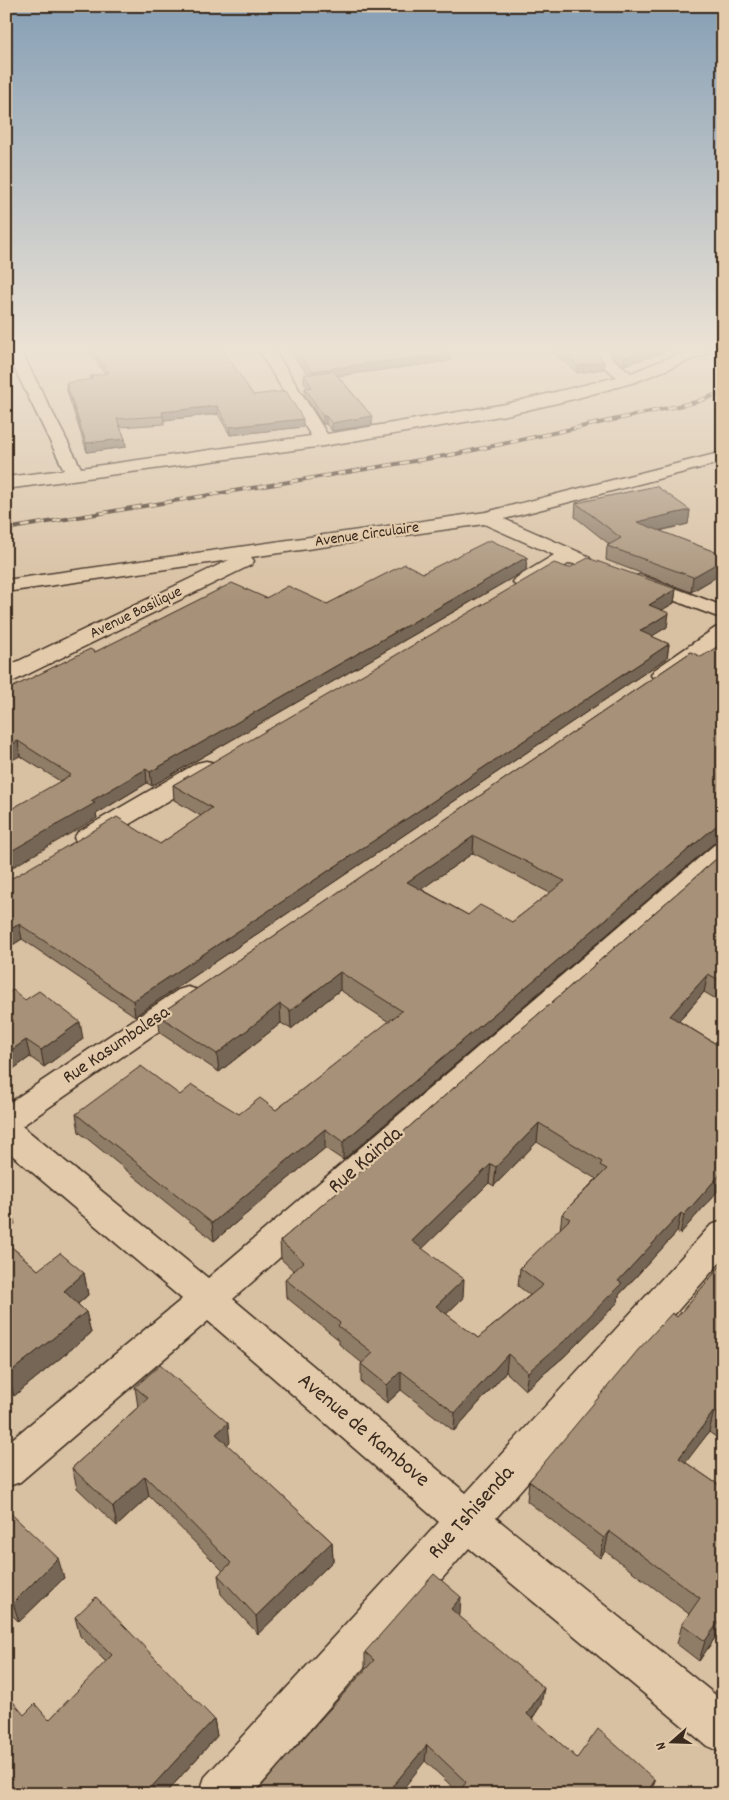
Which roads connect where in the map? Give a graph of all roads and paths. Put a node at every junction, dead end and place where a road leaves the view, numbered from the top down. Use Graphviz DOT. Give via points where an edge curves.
graph roads {
  1 [pos="54,435"];
  2 [pos="319,435"];
  3 [pos="358,435"];
  4 [pos="323,441"];
  5 [pos="723,457"];
  6 [pos="75,474"];
  7 [pos="6,483"];
  8 [pos="486,518"];
  9 [pos="266,550"];
  10 [pos="570,555"];
  11 [pos="596,565"];
  12 [pos="623,575"];
  13 [pos="6,586"];
  14 [pos="716,592"];
  15 [pos="501,595"];
  16 [pos="694,601"];
  17 [pos="723,613"];
  18 [pos="723,633"];
  19 [pos="6,676"];
  20 [pos="640,689"];
  21 [pos="228,755"];
  22 [pos="66,850"];
  23 [pos="723,851"];
  24 [pos="212,981"];
  25 [pos="6,1121"];
  26 [pos="6,1131"];
  27 [pos="723,1235"];
  28 [pos="208,1299"];
  29 [pos="6,1469"];
  30 [pos="466,1519"];
  31 [pos="723,1730"];
  32 [pos="222,1794"];
  1 -- 6 [label="street"];
  2 -- 4 [label="street"];
  3 -- 4 [label="street"];
  4 -- 6 [label="street"];
  5 -- 8 [label="street, Avenue Circulaire"];
  6 -- 7 [label="street"];
  8 -- 9 [label="street, Avenue Circulaire"];
  8 -- 10 [label="street"];
  9 -- 13 [label="street, Avenue Circulaire"];
  9 -- 19 [label="street, Avenue Basilique"];
  10 -- 11 [label="street"];
  10 -- 15 [label="street"];
  12 -- 16 [label="street"];
  14 -- 16 [label="street"];
  16 -- 17 [label="street"];
  18 -- 20 [label="street"];
  21 -- 22 [label="street"];
  23 -- 28 [label="street, Rue Kaïnda"];
  24 -- 25 [label="street, Rue Kasumbalesa"];
  26 -- 28 [label="street, Avenue de Kambove"];
  27 -- 30 [label="street, Rue Tshisenda"];
  28 -- 29 [label="street, Rue Kaïnda"];
  28 -- 30 [label="street, Avenue de Kambove"];
  30 -- 31 [label="street, Avenue de Kambove"];
  30 -- 32 [label="street, Rue Tshisenda"];
}
